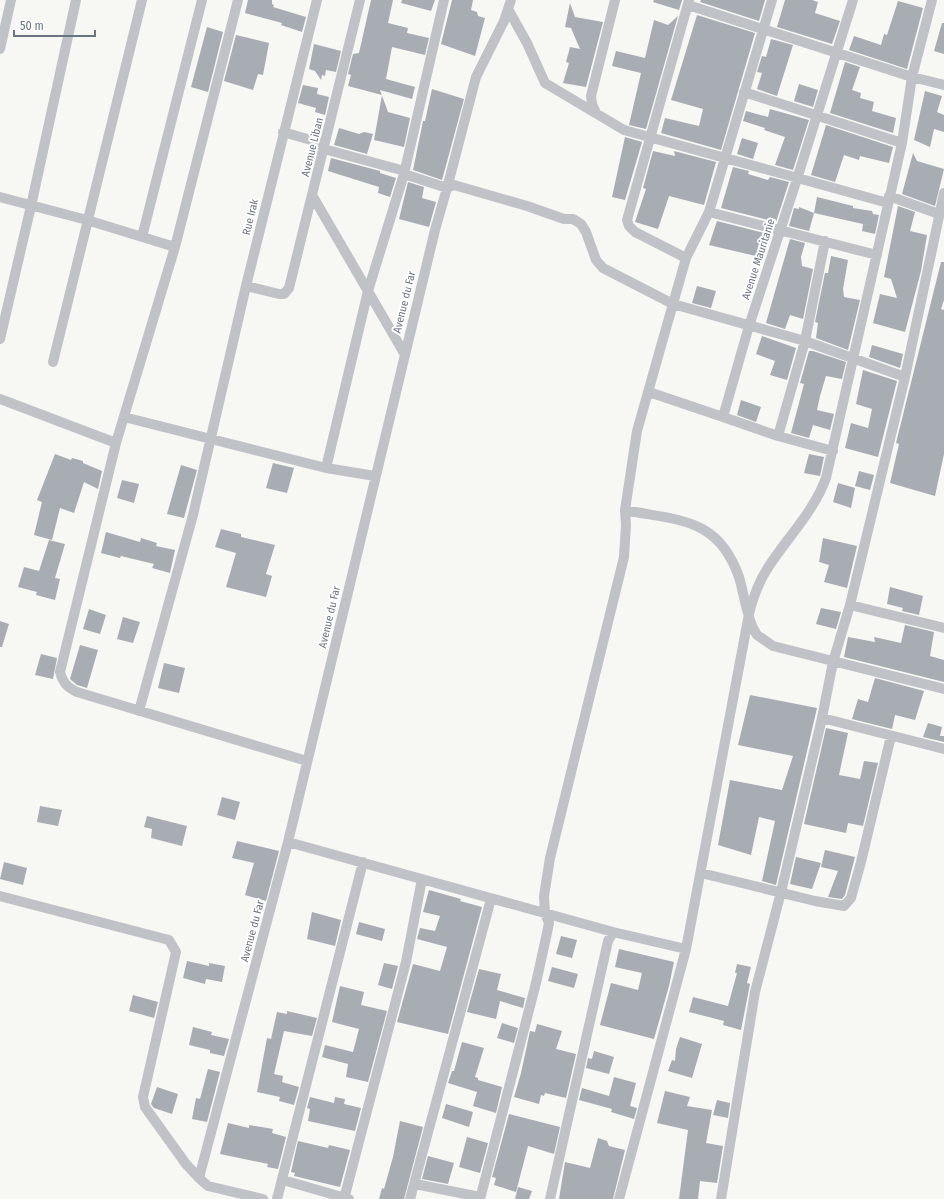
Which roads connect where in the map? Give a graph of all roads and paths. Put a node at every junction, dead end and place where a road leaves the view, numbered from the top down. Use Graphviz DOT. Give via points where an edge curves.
graph roads {
  1 [pos="11,0"];
  2 [pos="76,0"];
  3 [pos="142,0"];
  4 [pos="202,0"];
  5 [pos="238,0"];
  6 [pos="317,0"];
  7 [pos="360,0"];
  8 [pos="444,0"];
  9 [pos="615,0"];
  10 [pos="772,0"];
  11 [pos="853,0"];
  12 [pos="932,0"];
  13 [pos="689,2"];
  14 [pos="509,5"];
  15 [pos="764,29"];
  16 [pos="0,49"];
  17 [pos="837,51"];
  18 [pos="912,77"];
  19 [pos="944,85"];
  20 [pos="744,92"];
  21 [pos="596,112"];
  22 [pos="817,114"];
  23 [pos="283,132"];
  24 [pos="649,138"];
  25 [pos="902,143"];
  26 [pos="324,149"];
  27 [pos="725,160"];
  28 [pos="404,174"];
  29 [pos="797,179"];
  30 [pos="447,188"];
  31 [pos="944,193"];
  32 [pos="312,195"];
  33 [pos="0,197"];
  34 [pos="889,200"];
  35 [pos="31,206"];
  36 [pos="709,212"];
  37 [pos="939,214"];
  38 [pos="87,220"];
  39 [pos="781,231"];
  40 [pos="142,237"];
  41 [pos="825,241"];
  42 [pos="175,247"];
  43 [pos="877,255"];
  44 [pos="686,258"];
  45 [pos="246,286"];
  46 [pos="368,291"];
  47 [pos="673,304"];
  48 [pos="749,326"];
  49 [pos="0,339"];
  50 [pos="805,341"];
  51 [pos="404,353"];
  52 [pos="853,358"];
  53 [pos="53,362"];
  54 [pos="906,377"];
  55 [pos="649,392"];
  56 [pos="0,399"];
  57 [pos="124,417"];
  58 [pos="723,417"];
  59 [pos="778,436"];
  60 [pos="211,440"];
  61 [pos="116,443"];
  62 [pos="832,450"];
  63 [pos="326,468"];
  64 [pos="375,476"];
  65 [pos="625,510"];
  66 [pos="850,605"];
  67 [pos="749,614"];
  68 [pos="944,628"];
  69 [pos="833,662"];
  70 [pos="944,689"];
  71 [pos="139,711"];
  72 [pos="822,718"];
  73 [pos="891,736"];
  74 [pos="944,749"];
  75 [pos="307,761"];
  76 [pos="288,842"];
  77 [pos="364,862"];
  78 [pos="701,873"];
  79 [pos="422,879"];
  80 [pos="781,892"];
  81 [pos="0,896"];
  82 [pos="491,899"];
  83 [pos="545,914"];
  84 [pos="613,932"];
  85 [pos="686,949"];
  86 [pos="200,1179"];
  87 [pos="283,1180"];
  88 [pos="414,1184"];
  89 [pos="480,1198"];
  90 [pos="263,1199"];
  91 [pos="277,1199"];
  92 [pos="346,1199"];
  93 [pos="410,1199"];
  94 [pos="550,1199"];
  95 [pos="619,1199"];
  96 [pos="721,1199"];
  1 -- 16 [label="street"];
  2 -- 35 [label="street"];
  3 -- 38 [label="street"];
  4 -- 40 [label="street"];
  5 -- 42 [label="street"];
  6 -- 23 [label="street, Rue Irak"];
  7 -- 26 [label="street, Avenue Liban"];
  8 -- 28 [label="street"];
  9 -- 21 [label="street" via="591,96"];
  10 -- 15 [label="street"];
  11 -- 17 [label="street, Avenue Mauritanie"];
  12 -- 18 [label="street"];
  13 -- 15 [label="street"];
  13 -- 24 [label="street"];
  14 -- 21 [label="street" via="545,83 565,97"];
  14 -- 30 [label="street, Avenue du Far" via="504,21 476,77"];
  15 -- 17 [label="street"];
  15 -- 20 [label="street"];
  17 -- 18 [label="street"];
  17 -- 22 [label="street, Avenue Mauritanie"];
  18 -- 19 [label="street"];
  18 -- 25 [label="street"];
  20 -- 22 [label="street"];
  20 -- 27 [label="street"];
  21 -- 24 [label="street" via="624,130"];
  22 -- 25 [label="street"];
  22 -- 29 [label="street, Avenue Mauritanie"];
  23 -- 26 [label="street" via="318,142"];
  23 -- 45 [label="street, Rue Irak"];
  24 -- 27 [label="street"];
  24 -- 44 [label="street" via="627,220 635,232"];
  25 -- 34 [label="street"];
  26 -- 28 [label="street" via="400,170"];
  26 -- 32 [label="street, Avenue Liban"];
  27 -- 29 [label="street"];
  27 -- 36 [label="street"];
  28 -- 30 [label="street"];
  28 -- 46 [label="street"];
  29 -- 34 [label="street"];
  29 -- 39 [label="street, Avenue Mauritanie"];
  30 -- 47 [label="street" via="454,185 564,219 573,219 581,224 586,232 596,260 603,268"];
  30 -- 51 [label="street, Avenue du Far"];
  31 -- 37 [label="street"];
  32 -- 45 [label="street, Avenue Liban" via="287,292 279,294"];
  32 -- 46 [label="street"];
  33 -- 35 [label="street"];
  34 -- 37 [label="street"];
  34 -- 43 [label="street"];
  35 -- 38 [label="street"];
  35 -- 49 [label="street"];
  36 -- 39 [label="street"];
  36 -- 44 [label="street"];
  37 -- 54 [label="street"];
  38 -- 40 [label="street"];
  38 -- 53 [label="street"];
  39 -- 41 [label="street"];
  39 -- 48 [label="street, Avenue Mauritanie"];
  40 -- 42 [label="street"];
  41 -- 43 [label="street"];
  41 -- 50 [label="street"];
  42 -- 57 [label="street"];
  43 -- 52 [label="street"];
  44 -- 47 [label="street"];
  45 -- 60 [label="street, Rue Irak"];
  46 -- 51 [label="street"];
  46 -- 63 [label="street"];
  47 -- 48 [label="street"];
  47 -- 55 [label="street"];
  48 -- 50 [label="street"];
  48 -- 58 [label="street, Avenue Mauritanie"];
  50 -- 52 [label="street"];
  50 -- 59 [label="street"];
  51 -- 64 [label="street, Avenue du Far"];
  52 -- 54 [label="street"];
  52 -- 62 [label="street"];
  54 -- 66 [label="street"];
  55 -- 58 [label="street"];
  55 -- 65 [label="street" via="637,431"];
  56 -- 61 [label="street"];
  57 -- 60 [label="street"];
  57 -- 61 [label="street"];
  58 -- 59 [label="street"];
  59 -- 62 [label="street"];
  60 -- 63 [label="street"];
  60 -- 71 [label="street, Rue Irak" via="181,562"];
  61 -- 71 [label="street" via="60,672 68,688"];
  62 -- 67 [label="street" via="826,478 817,498 768,567 757,587"];
  63 -- 64 [label="street"];
  64 -- 75 [label="street, Avenue du Far"];
  65 -- 67 [label="street" via="690,522 707,530 725,549 732,562"];
  65 -- 83 [label="street" via="624,557 550,858 544,896"];
  66 -- 68 [label="street"];
  66 -- 69 [label="street"];
  67 -- 69 [label="street" via="757,635 773,646"];
  67 -- 78 [label="street"];
  69 -- 70 [label="street"];
  69 -- 72 [label="street"];
  71 -- 75 [label="street"];
  72 -- 73 [label="street"];
  72 -- 80 [label="street"];
  73 -- 74 [label="street"];
  73 -- 80 [label="street" via="851,898 844,906 838,906"];
  75 -- 76 [label="street, Avenue du Far"];
  76 -- 77 [label="street"];
  76 -- 86 [label="street, Avenue du Far"];
  77 -- 79 [label="street"];
  77 -- 87 [label="street"];
  78 -- 80 [label="street"];
  78 -- 85 [label="street"];
  79 -- 82 [label="street"];
  79 -- 92 [label="street" via="406,962"];
  80 -- 96 [label="street" via="756,992"];
  81 -- 86 [label="street" via="169,940 176,952 143,1097 145,1107 186,1164"];
  82 -- 83 [label="street"];
  82 -- 88 [label="street"];
  83 -- 84 [label="street"];
  83 -- 89 [label="street" via="549,923 536,983"];
  84 -- 85 [label="street"];
  84 -- 94 [label="street" via="608,941"];
  85 -- 95 [label="street"];
  86 -- 90 [label="street" via="208,1186"];
  87 -- 91 [label="street"];
  87 -- 92 [label="street"];
  88 -- 89 [label="street"];
  88 -- 93 [label="street"];
}
